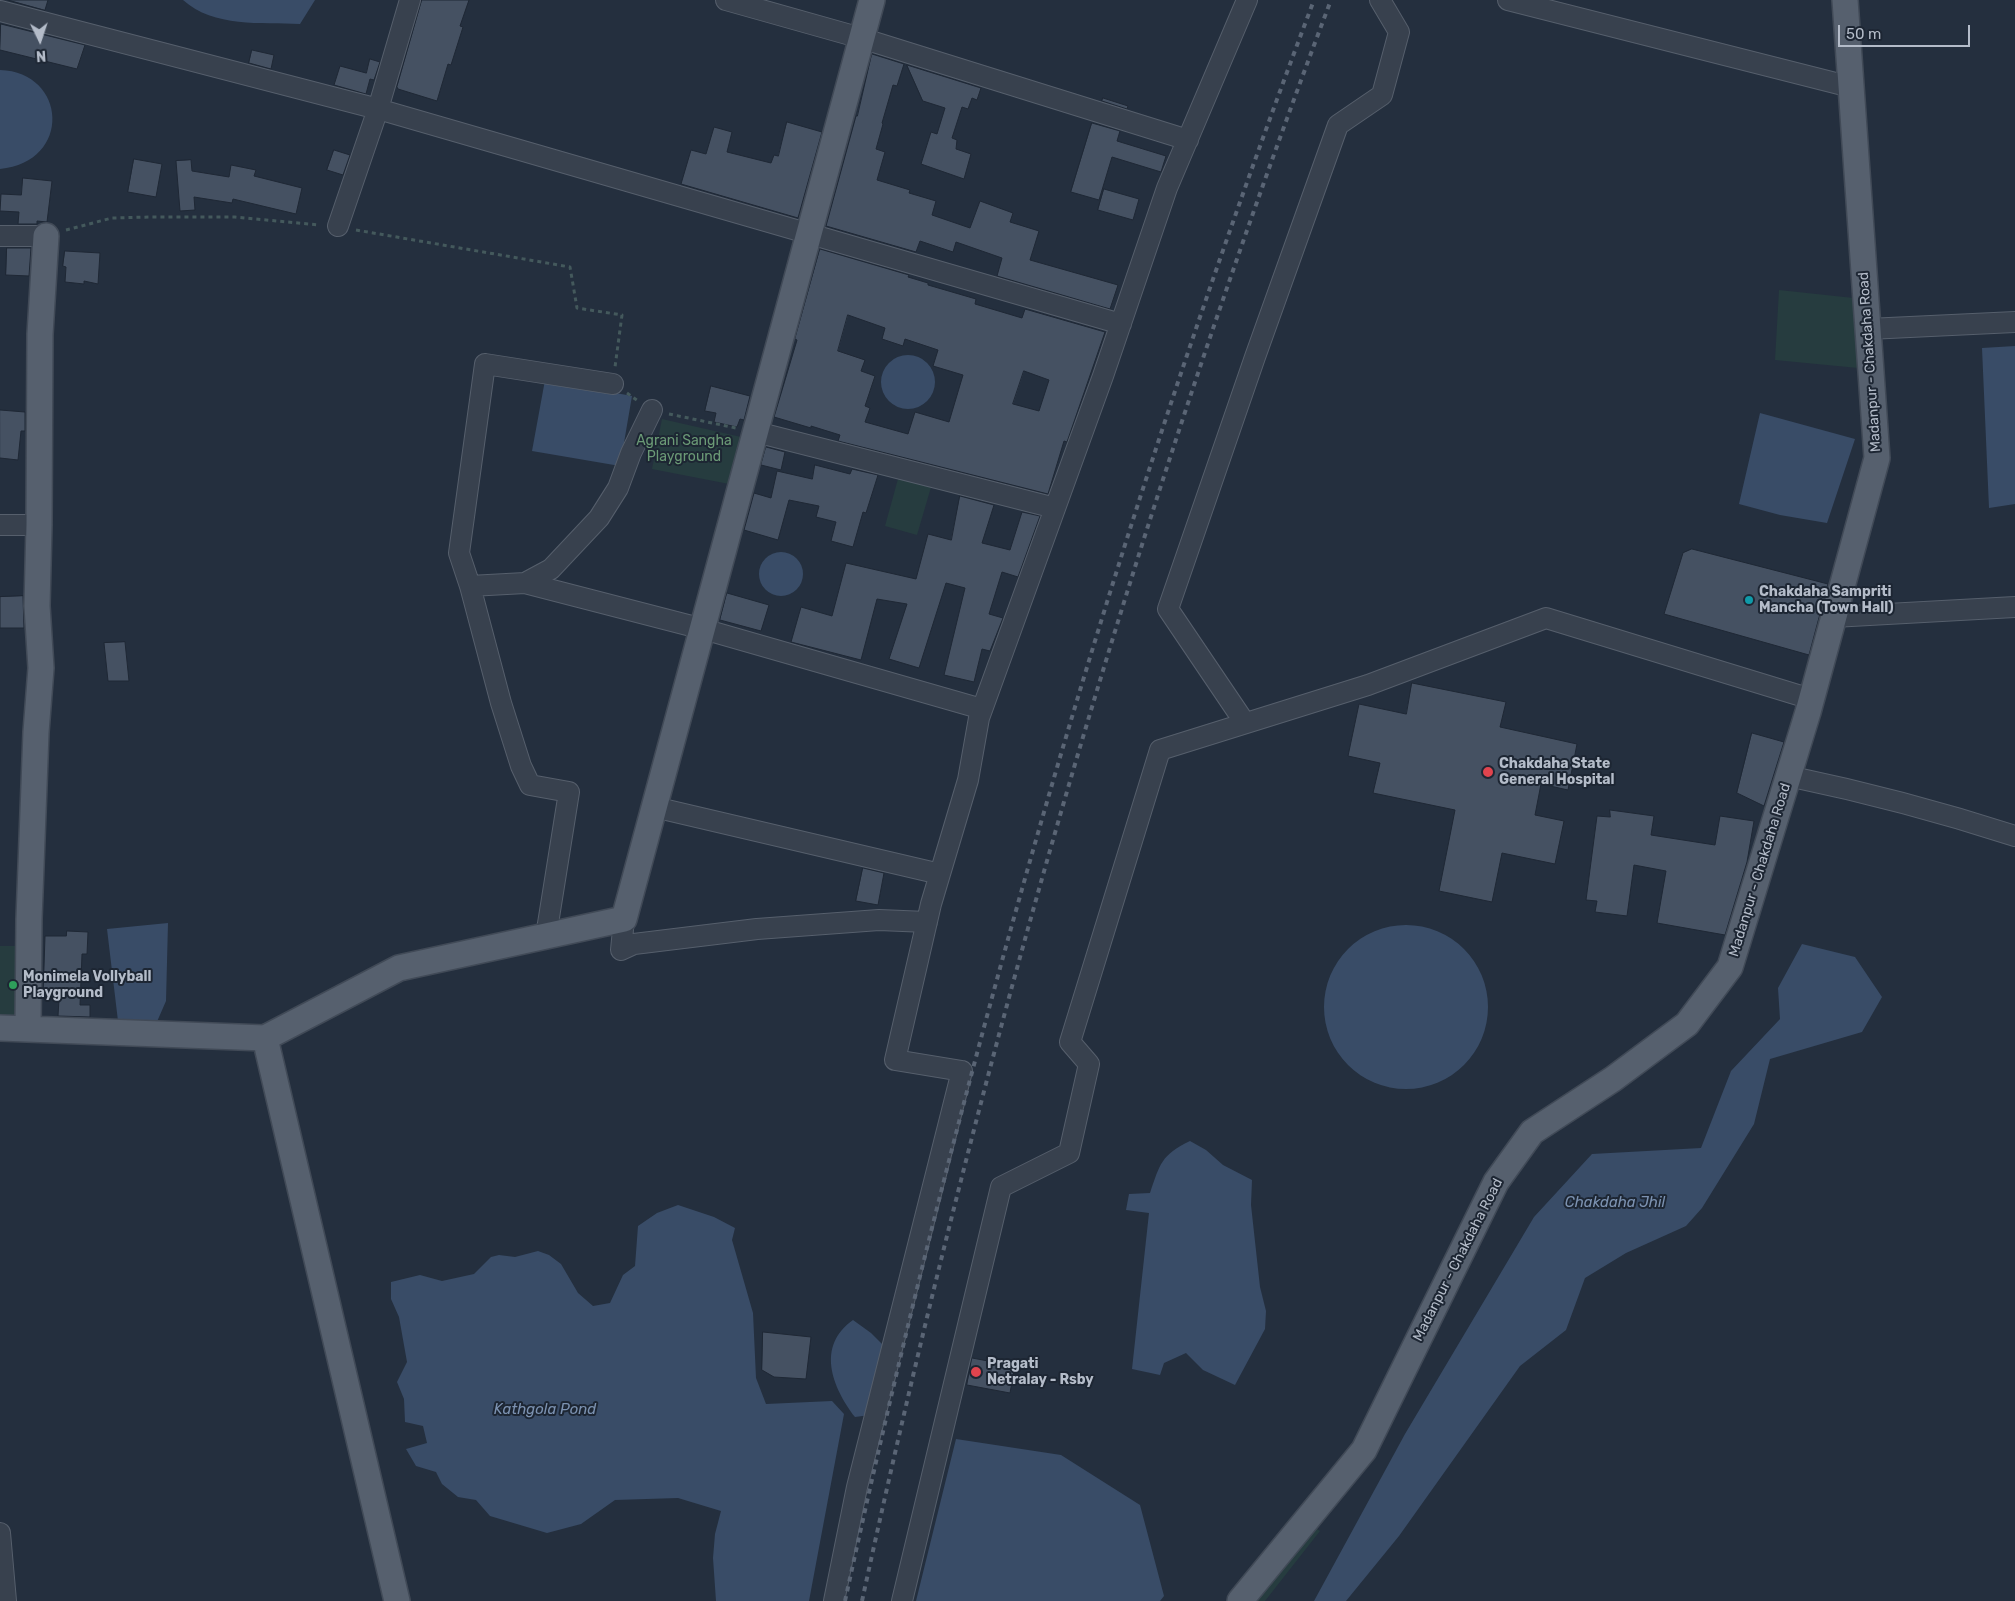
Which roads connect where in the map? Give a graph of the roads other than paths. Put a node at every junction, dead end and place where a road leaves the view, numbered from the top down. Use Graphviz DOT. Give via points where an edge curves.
graph roads {
  1 [pos="410,0"];
  2 [pos="726,0"];
  3 [pos="872,0"];
  4 [pos="1247,0"];
  5 [pos="1380,0"];
  6 [pos="1508,0"];
  7 [pos="1845,0"];
  8 [pos="0,11"];
  9 [pos="861,38"];
  10 [pos="1851,87"];
  11 [pos="378,109"];
  12 [pos="1188,140"];
  13 [pos="338,226"];
  14 [pos="809,233"];
  15 [pos="0,236"];
  16 [pos="46,236"];
  17 [pos="2015,322"];
  18 [pos="1120,324"];
  19 [pos="1868,329"];
  20 [pos="613,384"];
  21 [pos="652,410"];
  22 [pos="756,432"];
  23 [pos="1055,508"];
  24 [pos="0,525"];
  25 [pos="39,525"];
  26 [pos="525,583"];
  27 [pos="470,586"];
  28 [pos="2015,607"];
  29 [pos="1833,617"];
  30 [pos="703,629"];
  31 [pos="1811,699"];
  32 [pos="982,709"];
  33 [pos="1245,724"];
  34 [pos="1788,776"];
  35 [pos="654,807"];
  36 [pos="2015,836"];
  37 [pos="940,874"];
  38 [pos="624,919"];
  39 [pos="927,922"];
  40 [pos="546,936"];
  41 [pos="0,1028"];
  42 [pos="28,1029"];
  43 [pos="265,1038"];
  44 [pos="0,1533"];
  45 [pos="6,1601"];
  46 [pos="397,1601"];
  47 [pos="834,1601"];
  48 [pos="902,1601"];
  49 [pos="1240,1601"];
  1 -- 11 [label="street"];
  2 -- 9 [label="street"];
  3 -- 9 [label="main road"];
  4 -- 12 [label="street"];
  5 -- 33 [label="street" via="1399,32 1382,95 1338,125 1168,609"];
  6 -- 10 [label="street"];
  7 -- 10 [label="main road, Madanpur - Chakdaha Road"];
  8 -- 11 [label="street"];
  9 -- 12 [label="street"];
  9 -- 14 [label="main road"];
  10 -- 19 [label="main road, Madanpur - Chakdaha Road"];
  11 -- 13 [label="street"];
  11 -- 14 [label="street"];
  12 -- 18 [label="street" via="1167,188"];
  14 -- 18 [label="street"];
  14 -- 22 [label="main road"];
  15 -- 16 [label="street"];
  16 -- 25 [label="main road" via="40,334"];
  17 -- 19 [label="street"];
  18 -- 23 [label="street"];
  19 -- 29 [label="main road, Madanpur - Chakdaha Road" via="1877,458"];
  20 -- 27 [label="street" via="485,364 459,553"];
  21 -- 26 [label="street" via="618,488 599,518 551,569"];
  22 -- 23 [label="street"];
  22 -- 30 [label="main road"];
  23 -- 32 [label="street"];
  24 -- 25 [label="street"];
  25 -- 42 [label="main road" via="36,606 41,668 29,919"];
  26 -- 27 [label="street"];
  26 -- 30 [label="street"];
  27 -- 40 [label="street" via="501,703 524,773 530,785 569,792"];
  28 -- 29 [label="street"];
  29 -- 31 [label="main road, Madanpur - Chakdaha Road"];
  30 -- 32 [label="street"];
  30 -- 35 [label="main road"];
  31 -- 33 [label="street" via="1546,618 1368,685"];
  31 -- 34 [label="main road, Madanpur - Chakdaha Road"];
  32 -- 37 [label="street" via="968,780"];
  33 -- 48 [label="street" via="1160,750 1070,1042 1090,1064 1069,1153 1001,1187"];
  34 -- 36 [label="street" via="1925,809"];
  34 -- 49 [label="main road, Madanpur - Chakdaha Road" via="1730,967 1688,1024 1613,1079 1532,1132 1496,1182 1364,1450"];
  35 -- 37 [label="street"];
  35 -- 38 [label="main road"];
  37 -- 39 [label="street"];
  38 -- 39 [label="street" via="621,950 634,944 757,929 879,920"];
  38 -- 40 [label="main road"];
  39 -- 47 [label="street" via="895,1060 962,1071 857,1487"];
  40 -- 43 [label="main road" via="399,968"];
  41 -- 42 [label="main road"];
  42 -- 43 [label="main road"];
  43 -- 46 [label="main road"];
  44 -- 45 [label="street"];
}
